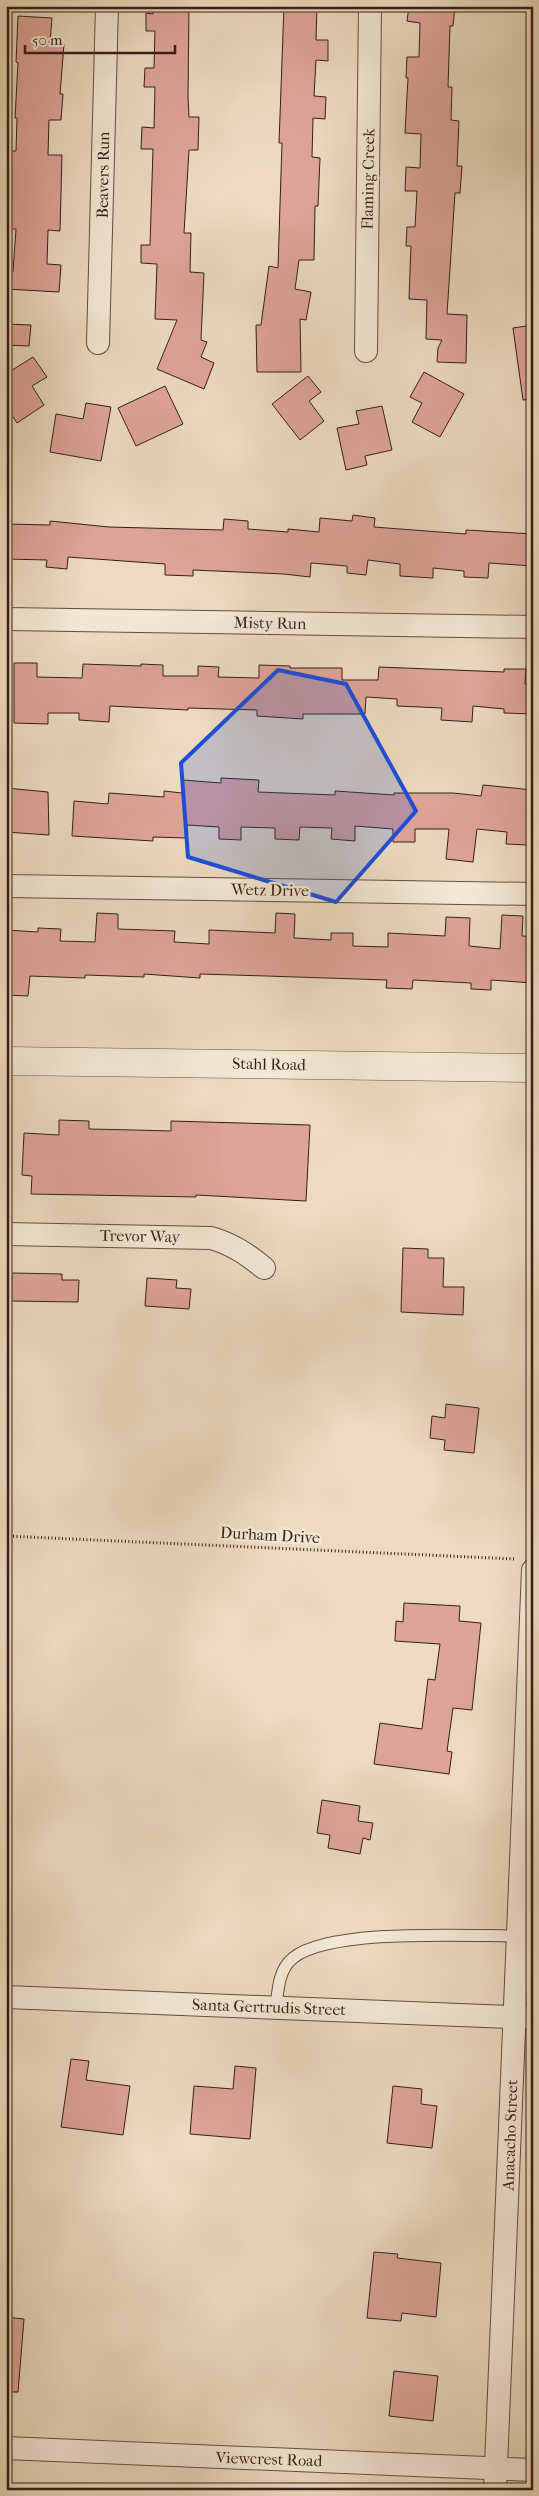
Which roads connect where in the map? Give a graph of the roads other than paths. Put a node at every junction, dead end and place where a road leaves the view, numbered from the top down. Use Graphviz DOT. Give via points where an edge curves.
graph roads {
  1 [pos="107,6"];
  2 [pos="370,6"];
  3 [pos="98,343"];
  4 [pos="366,351"];
  5 [pos="6,619"];
  6 [pos="533,627"];
  7 [pos="6,886"];
  8 [pos="533,894"];
  9 [pos="6,1061"];
  10 [pos="533,1068"];
  11 [pos="6,1234"];
  12 [pos="264,1268"];
  13 [pos="528,1564"];
  14 [pos="518,1936"];
  15 [pos="6,1996"];
  16 [pos="276,2008"];
  17 [pos="524,2018"];
  18 [pos="6,2448"];
  19 [pos="533,2470"];
  20 [pos="496,2479"];
  1 -- 3 [label="street, Beavers Run"];
  2 -- 4 [label="street, Flaming Creek"];
  5 -- 6 [label="street, Misty Run"];
  7 -- 8 [label="street, Wetz Drive"];
  9 -- 10 [label="street, Stahl Road"];
  11 -- 12 [label="street, Trevor Way" via="211,1238 246,1252"];
  13 -- 14 [label="street, Anacacho Street"];
  14 -- 16 [label="lane" via="373,1937 319,1945 292,1959 280,1977"];
  14 -- 17 [label="street, Anacacho Street"];
  15 -- 16 [label="street, Santa Gertrudis Street"];
  16 -- 17 [label="street, Santa Gertrudis Street"];
  17 -- 20 [label="street, Anacacho Street"];
  18 -- 20 [label="street, Viewcrest Road"];
  19 -- 20 [label="street, Viewcrest Road"];
}
